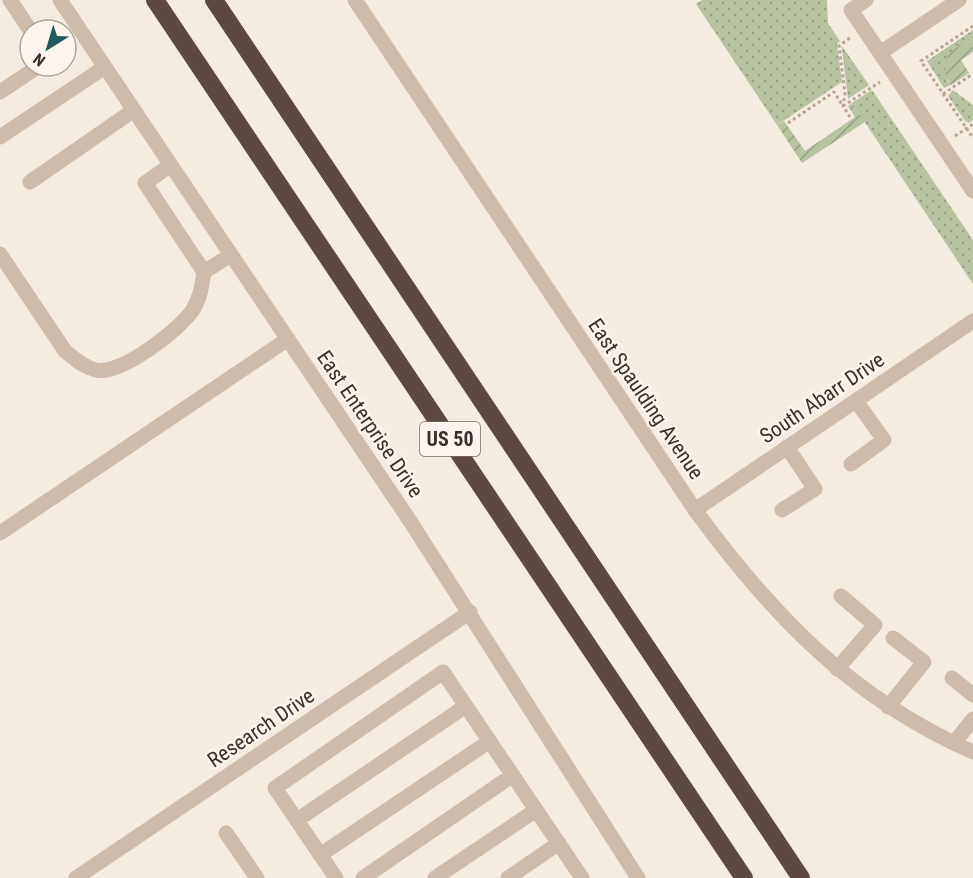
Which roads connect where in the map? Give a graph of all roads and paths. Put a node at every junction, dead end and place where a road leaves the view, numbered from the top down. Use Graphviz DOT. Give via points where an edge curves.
graph roads {
  1 [pos="10,0"];
  2 [pos="60,0"];
  3 [pos="155,0"];
  4 [pos="214,0"];
  5 [pos="355,0"];
  6 [pos="866,0"];
  7 [pos="959,0"];
  8 [pos="22,18"];
  9 [pos="973,26"];
  10 [pos="864,29"];
  11 [pos="880,53"];
  12 [pos="105,68"];
  13 [pos="894,73"];
  14 [pos="971,75"];
  15 [pos="21,78"];
  16 [pos="0,92"];
  17 [pos="943,93"];
  18 [pos="841,107"];
  19 [pos="134,110"];
  20 [pos="850,117"];
  21 [pos="788,123"];
  22 [pos="973,124"];
  23 [pos="966,128"];
  24 [pos="2,132"];
  25 [pos="973,138"];
  26 [pos="942,145"];
  27 [pos="171,165"];
  28 [pos="30,182"];
  29 [pos="973,191"];
  30 [pos="0,254"];
  31 [pos="231,255"];
  32 [pos="204,272"];
  33 [pos="973,321"];
  34 [pos="288,339"];
  35 [pos="856,400"];
  36 [pos="787,447"];
  37 [pos="851,464"];
  38 [pos="695,510"];
  39 [pos="782,510"];
  40 [pos="0,533"];
  41 [pos="841,596"];
  42 [pos="470,612"];
  43 [pos="893,638"];
  44 [pos="837,669"];
  45 [pos="952,678"];
  46 [pos="973,695"];
  47 [pos="466,706"];
  48 [pos="888,707"];
  49 [pos="973,719"];
  50 [pos="490,741"];
  51 [pos="954,743"];
  52 [pos="973,752"];
  53 [pos="513,775"];
  54 [pos="536,810"];
  55 [pos="297,820"];
  56 [pos="226,832"];
  57 [pos="559,843"];
  58 [pos="320,855"];
  59 [pos="76,878"];
  60 [pos="257,878"];
  61 [pos="336,878"];
  62 [pos="363,878"];
  63 [pos="435,878"];
  64 [pos="508,878"];
  65 [pos="582,878"];
  66 [pos="638,878"];
  67 [pos="744,878"];
  68 [pos="801,878"];
  1 -- 8 [label="street"];
  2 -- 12 [label="street, East Enterprise Drive"];
  3 -- 67 [label="highway, US 50"];
  4 -- 68 [label="highway, US 50"];
  5 -- 38 [label="street, East Spaulding Avenue"];
  6 -- 10 [label="street" via="851,10"];
  7 -- 11 [label="street"];
  9 -- 17 [label="path" via="921,61"];
  10 -- 11 [label="street"];
  10 -- 18 [label="path" via="839,46 845,94"];
  11 -- 13 [label="street"];
  12 -- 19 [label="street, East Enterprise Drive"];
  12 -- 24 [label="street"];
  13 -- 18 [label="path"];
  13 -- 26 [label="street"];
  14 -- 17 [label="path"];
  15 -- 16 [label="street"];
  17 -- 23 [label="path"];
  18 -- 20 [label="path"];
  18 -- 21 [label="path" via="834,92"];
  19 -- 27 [label="street, East Enterprise Drive"];
  19 -- 28 [label="street"];
  22 -- 23 [label="path"];
  23 -- 25 [label="path"];
  23 -- 26 [label="path"];
  26 -- 29 [label="street"];
  27 -- 31 [label="street, East Enterprise Drive"];
  27 -- 32 [label="street" via="145,183"];
  30 -- 32 [label="street" via="65,351 79,363 99,371 126,364 177,328 192,311 202,290"];
  31 -- 32 [label="street"];
  31 -- 34 [label="street, East Enterprise Drive"];
  33 -- 35 [label="street, South Abarr Drive"];
  34 -- 40 [label="street"];
  34 -- 42 [label="street, East Enterprise Drive"];
  35 -- 36 [label="street, South Abarr Drive"];
  35 -- 37 [label="street" via="884,440"];
  36 -- 38 [label="street, South Abarr Drive"];
  36 -- 39 [label="street" via="815,489"];
  38 -- 44 [label="street, East Spaulding Avenue" via="768,603"];
  41 -- 44 [label="street" via="875,625"];
  42 -- 59 [label="street, Research Drive"];
  42 -- 66 [label="street, East Enterprise Drive"];
  43 -- 48 [label="street" via="924,662"];
  44 -- 48 [label="street, East Spaulding Avenue"];
  45 -- 46 [label="street"];
  47 -- 50 [label="street"];
  47 -- 55 [label="street"];
  47 -- 55 [label="street" via="443,672 275,788"];
  48 -- 51 [label="street, East Spaulding Avenue"];
  49 -- 51 [label="street"];
  50 -- 53 [label="street"];
  50 -- 58 [label="street"];
  51 -- 52 [label="street, East Spaulding Avenue"];
  53 -- 54 [label="street"];
  53 -- 62 [label="street"];
  54 -- 57 [label="street"];
  54 -- 63 [label="street"];
  55 -- 58 [label="street"];
  56 -- 60 [label="street"];
  57 -- 64 [label="street"];
  57 -- 65 [label="street"];
  58 -- 61 [label="street"];
}
